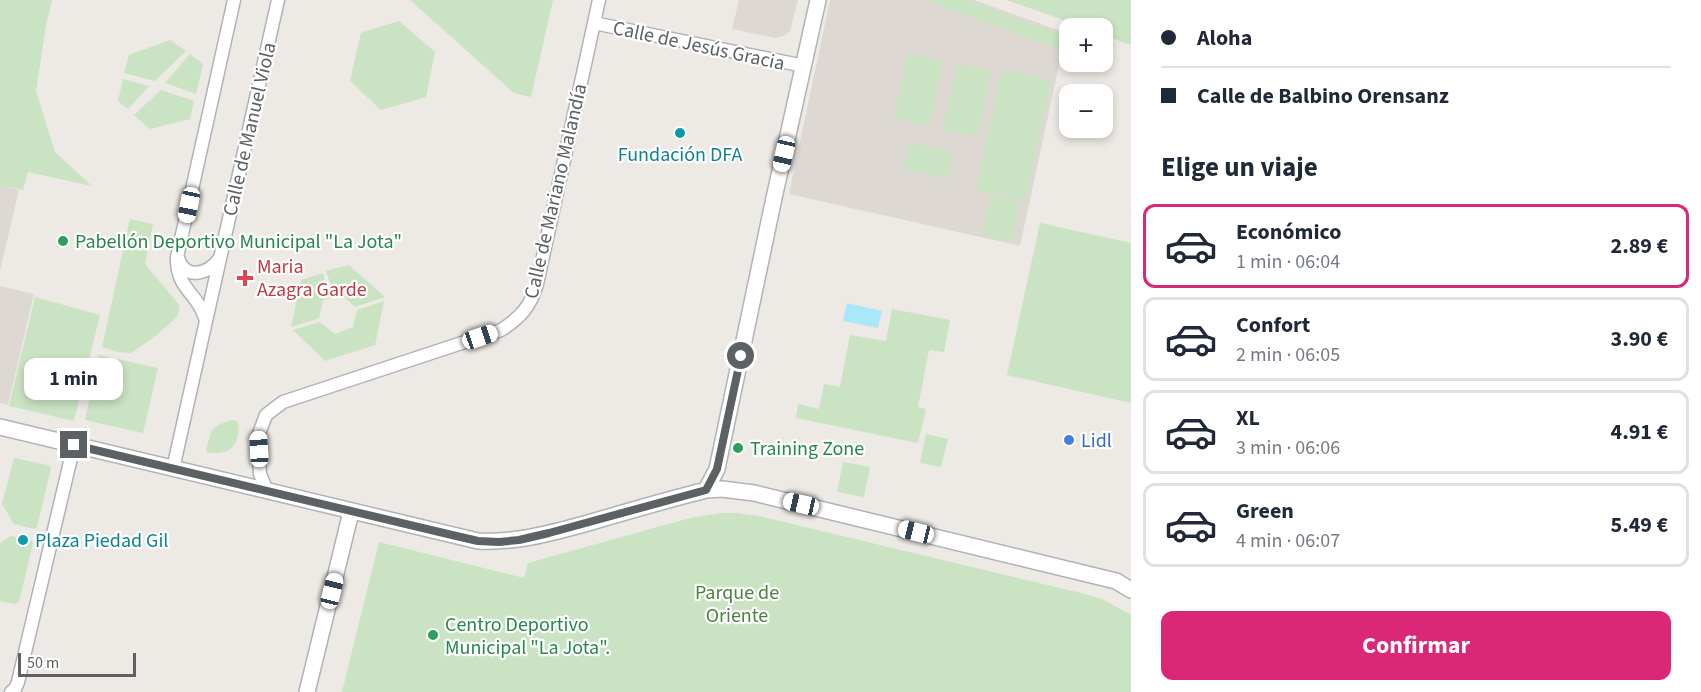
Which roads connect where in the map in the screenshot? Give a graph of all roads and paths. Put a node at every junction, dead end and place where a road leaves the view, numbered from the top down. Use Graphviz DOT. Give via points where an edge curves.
graph roads {
  1 [pos="234,0"];
  2 [pos="278,0"];
  3 [pos="599,0"];
  4 [pos="818,0"];
  5 [pos="594,23"];
  6 [pos="804,66"];
  7 [pos="177,257"];
  8 [pos="219,259"];
  9 [pos="206,321"];
  10 [pos="0,427"];
  11 [pos="74,445"];
  12 [pos="173,469"];
  13 [pos="706,490"];
  14 [pos="267,491"];
  15 [pos="351,512"];
  16 [pos="1131,590"];
  17 [pos="11,692"];
  18 [pos="307,692"];
  1 -- 7 [label="street"];
  2 -- 8 [label="street, Calle de Manuel Viola"];
  3 -- 5 [label="street, Calle de Mariano Malandía"];
  4 -- 6 [label="street"];
  5 -- 6 [label="street, Calle de Jesús Gracia"];
  5 -- 14 [label="street, Calle de Mariano Malandía" via="530,305 501,330 283,402 266,415 258,436 260,474"];
  6 -- 13 [label="street" via="717,469"];
  7 -- 8 [label="street" via="184,269 194,273 207,271"];
  7 -- 9 [label="street" via="179,277"];
  8 -- 9 [label="street, Calle de Manuel Viola"];
  9 -- 12 [label="street, Calle de Manuel Viola"];
  10 -- 11 [label="street"];
  11 -- 12 [label="street"];
  11 -- 17 [label="street" via="18,682"];
  12 -- 14 [label="street"];
  13 -- 15 [label="street" via="549,533 499,542 478,541"];
  13 -- 16 [label="street" via="735,490 801,504 1116,581"];
  14 -- 15 [label="street"];
  15 -- 18 [label="street"];
}
